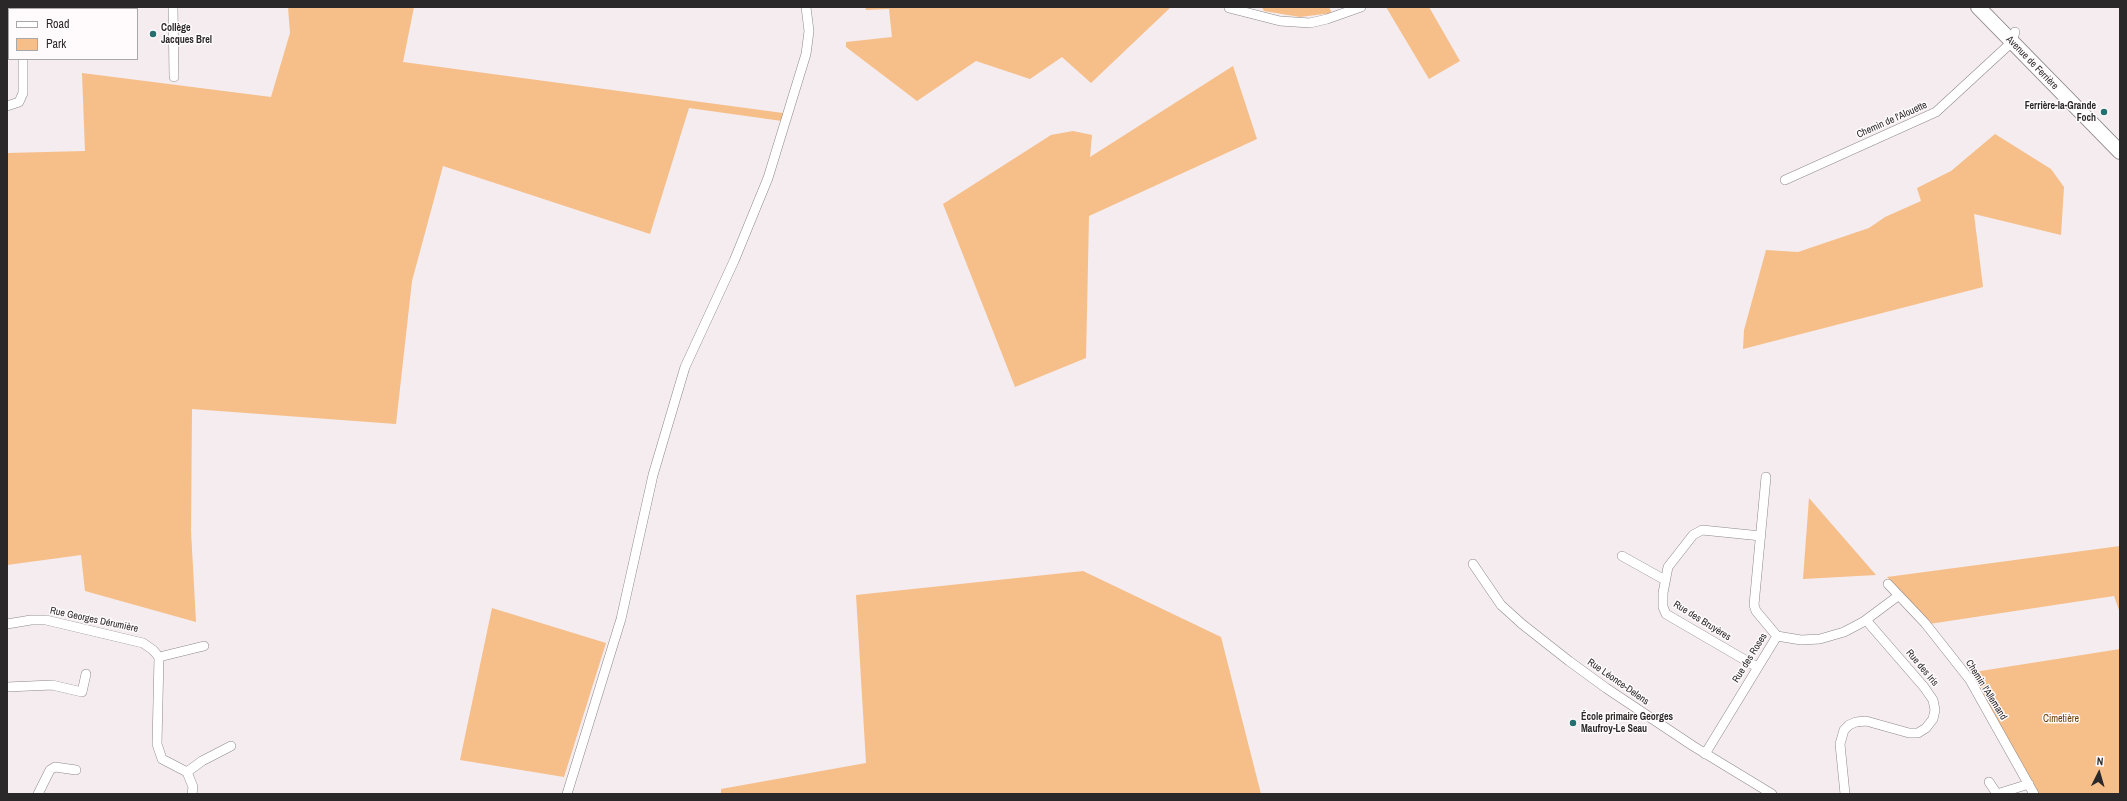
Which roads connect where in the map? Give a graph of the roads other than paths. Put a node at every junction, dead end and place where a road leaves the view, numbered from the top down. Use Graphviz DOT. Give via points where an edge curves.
graph roads {
  1 [pos="173,7"];
  2 [pos="806,7"];
  3 [pos="1361,7"];
  4 [pos="1978,7"];
  5 [pos="1991,7"];
  6 [pos="1228,8"];
  7 [pos="2016,38"];
  8 [pos="23,60"];
  9 [pos="174,78"];
  10 [pos="7,106"];
  11 [pos="2120,140"];
  12 [pos="2120,152"];
  13 [pos="1785,180"];
  14 [pos="1766,477"];
  15 [pos="1761,536"];
  16 [pos="1622,556"];
  17 [pos="1473,564"];
  18 [pos="1664,580"];
  19 [pos="1888,584"];
  20 [pos="1898,596"];
  21 [pos="1866,620"];
  22 [pos="7,624"];
  23 [pos="1777,636"];
  24 [pos="204,646"];
  25 [pos="159,657"];
  26 [pos="1757,667"];
  27 [pos="86,674"];
  28 [pos="7,687"];
  29 [pos="231,746"];
  30 [pos="1705,754"];
  31 [pos="76,770"];
  32 [pos="187,772"];
  33 [pos="1989,782"];
  34 [pos="2029,784"];
  35 [pos="38,794"];
  36 [pos="192,794"];
  37 [pos="567,794"];
  38 [pos="1772,794"];
  39 [pos="1845,794"];
  40 [pos="1997,794"];
  41 [pos="2034,794"];
  1 -- 9 [label="street"];
  2 -- 37 [label="street" via="809,31 806,54 768,178 734,261 685,367 653,475 620,619"];
  3 -- 6 [label="street" via="1327,19 1302,23 1280,21"];
  4 -- 7 [label="main road, Avenue de Ferrière"];
  5 -- 7 [label="main road, Avenue de Ferrière"];
  7 -- 11 [label="main road, Avenue de Ferrière"];
  7 -- 12 [label="main road, Avenue de Ferrière"];
  7 -- 13 [label="street, Chemin de l'Alouette" via="1936,112"];
  8 -- 10 [label="street" via="23,93 19,102"];
  14 -- 15 [label="street, Rue des Roses"];
  15 -- 18 [label="street" via="1702,530 1693,534 1668,567"];
  15 -- 23 [label="street, Rue des Roses" via="1754,605"];
  16 -- 18 [label="street"];
  17 -- 30 [label="street, Rue Léonce-Delens" via="1502,605 1522,624 1606,688"];
  18 -- 26 [label="street, Rue des Bruyères" via="1663,607 1666,614"];
  19 -- 20 [label="street, Chemin l'Allemand"];
  20 -- 21 [label="street"];
  20 -- 34 [label="street, Chemin l'Allemand" via="1925,623 1970,680"];
  21 -- 23 [label="street" via="1844,632 1820,639 1801,640"];
  21 -- 39 [label="street, Rue des Iris" via="1924,687 1933,700 1935,710 1930,724 1918,733 1909,733 1866,721 1849,725 1844,730 1840,744"];
  22 -- 25 [label="street, Rue Georges Dérumière" via="46,620 120,636 143,643"];
  23 -- 26 [label="street, Rue des Roses"];
  24 -- 25 [label="street"];
  25 -- 32 [label="street" via="157,744 162,759"];
  26 -- 30 [label="street, Rue des Roses"];
  27 -- 28 [label="street" via="82,692 52,685"];
  29 -- 32 [label="street"];
  30 -- 38 [label="street, Rue Léonce-Delens"];
  31 -- 35 [label="street" via="55,767 50,770"];
  32 -- 36 [label="street" via="193,787"];
  33 -- 40 [label="street"];
  34 -- 40 [label="street"];
  34 -- 41 [label="street, Chemin l'Allemand"];
}
